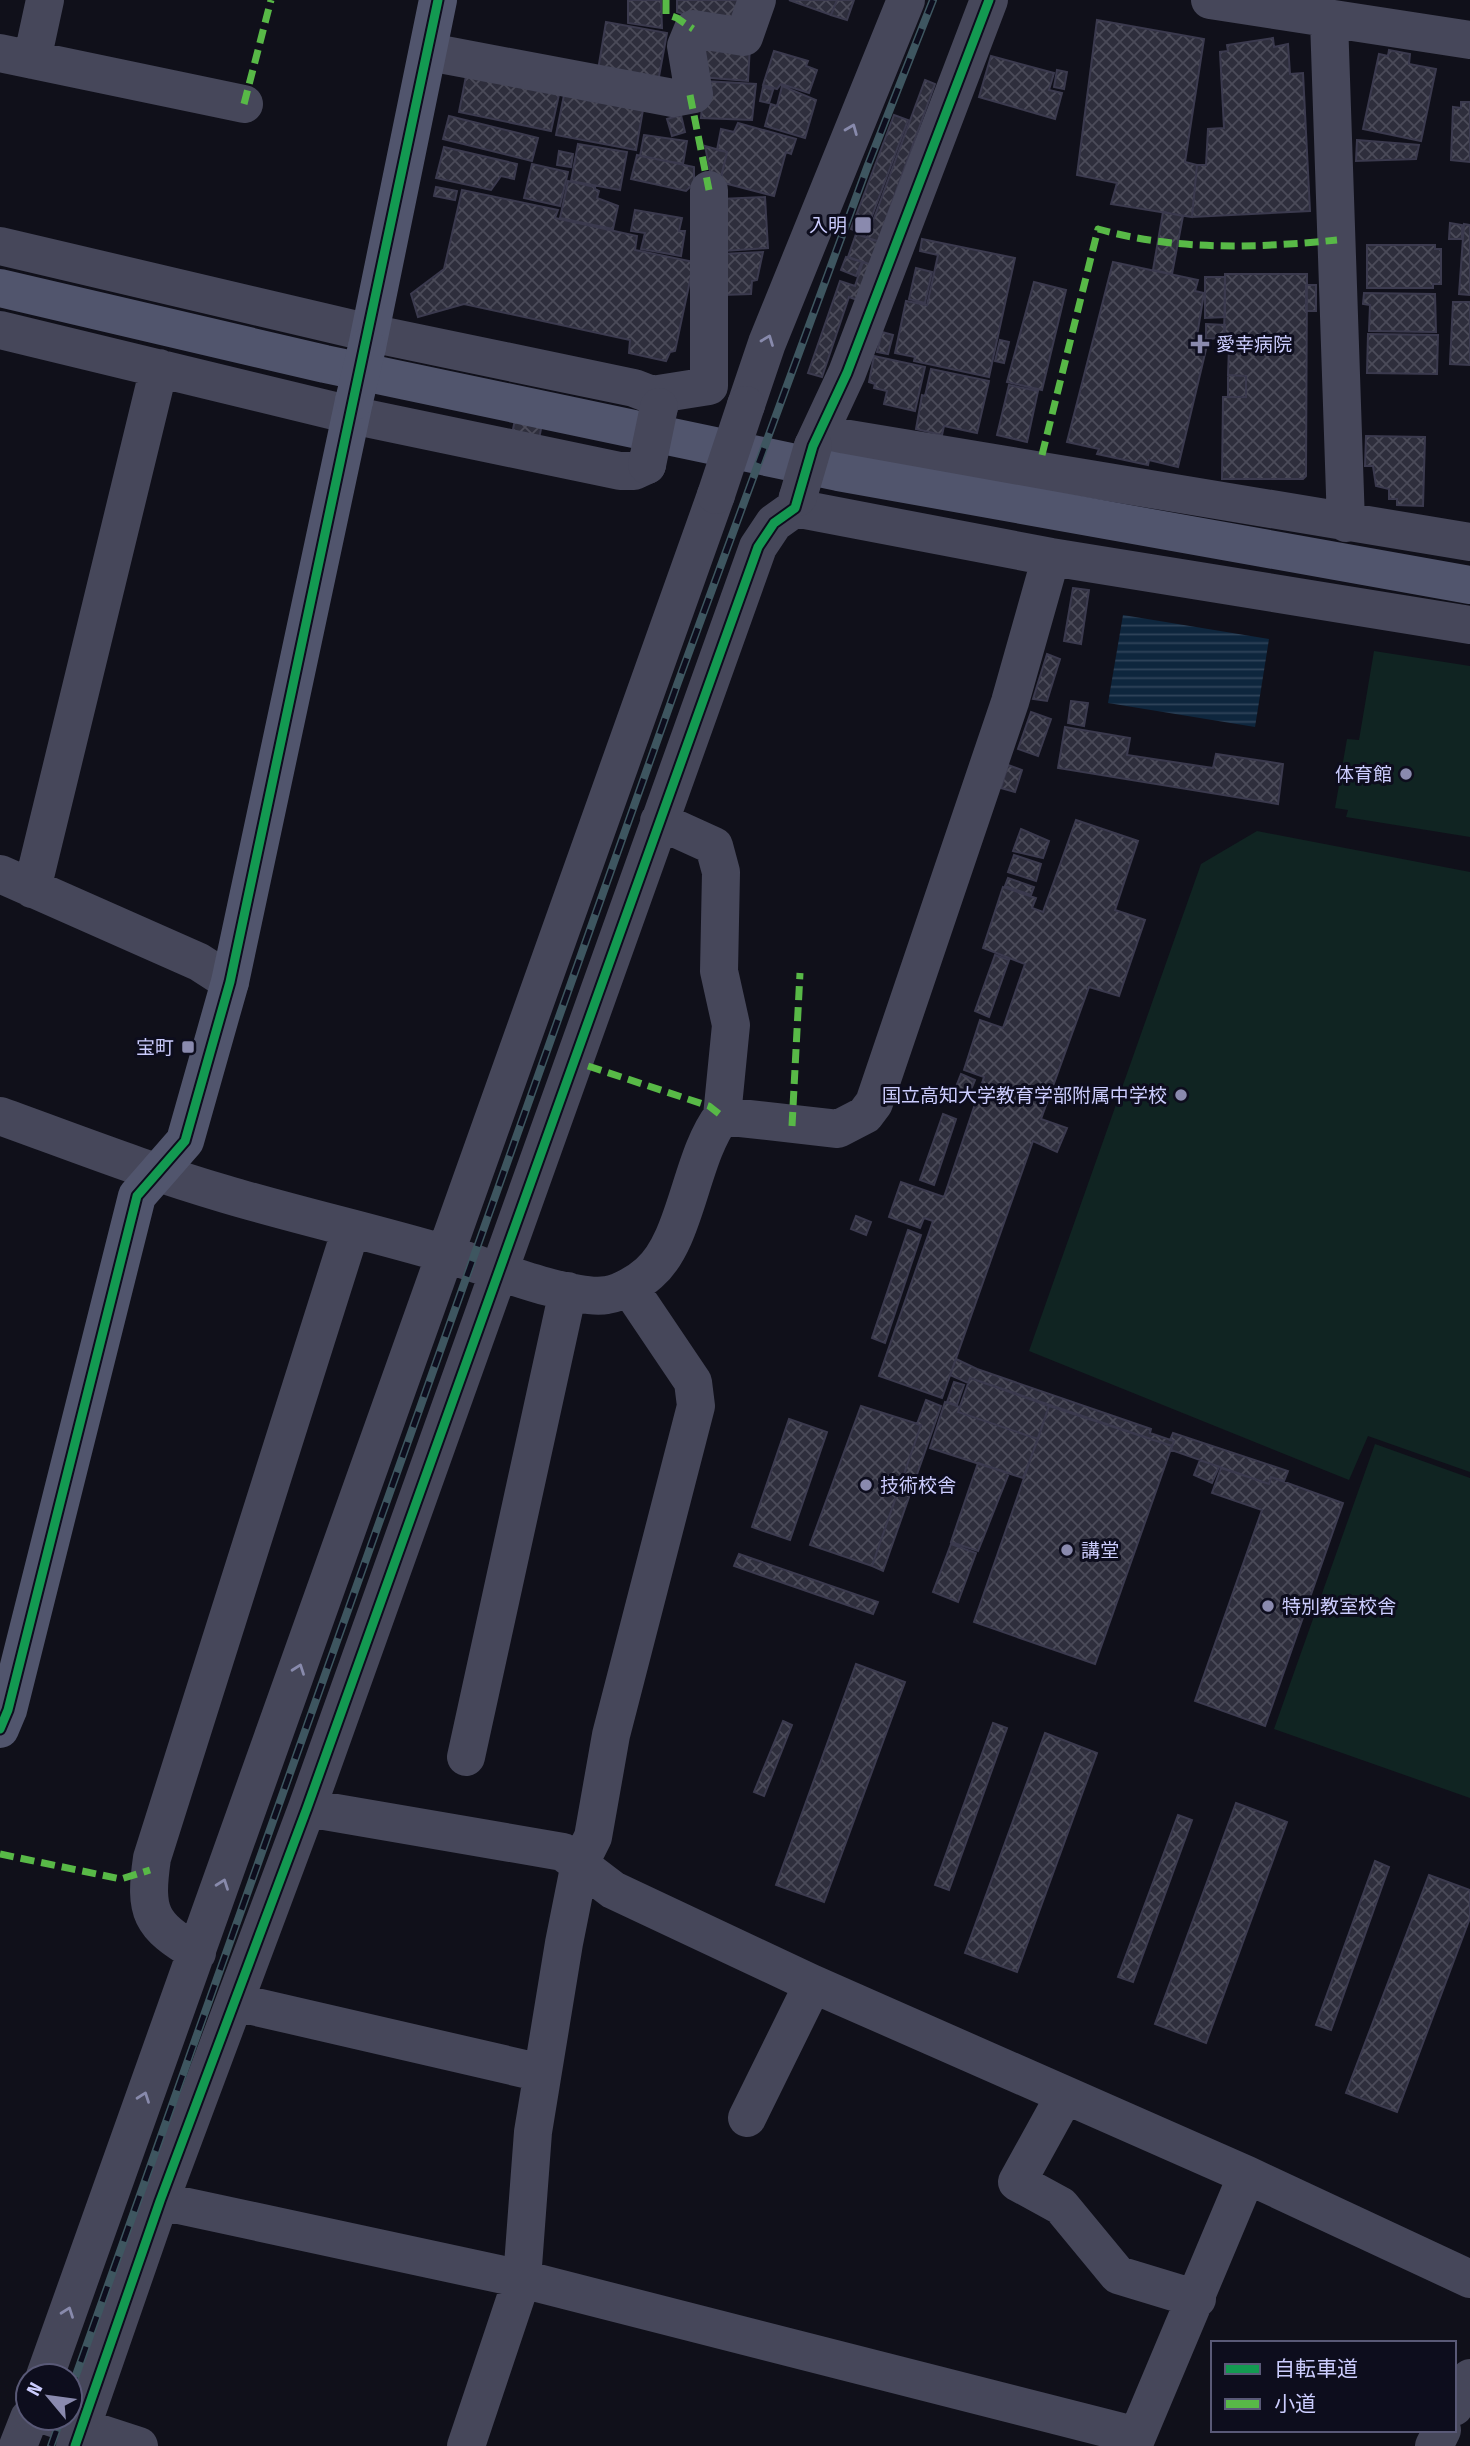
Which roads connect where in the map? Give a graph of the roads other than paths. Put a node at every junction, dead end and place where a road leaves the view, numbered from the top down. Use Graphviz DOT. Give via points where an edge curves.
graph roads {
  1 [pos="45,0"];
  2 [pos="438,0"];
  3 [pos="757,0"];
  4 [pos="905,0"];
  5 [pos="989,0"];
  6 [pos="1210,0"];
  7 [pos="1329,20"];
  8 [pos="1470,40"];
  9 [pos="429,52"];
  10 [pos="16,56"];
  11 [pos="244,104"];
  12 [pos="709,190"];
  13 [pos="0,246"];
  14 [pos="0,288"];
  15 [pos="0,330"];
  16 [pos="369,340"];
  17 [pos="159,368"];
  18 [pos="656,401"];
  19 [pos="353,408"];
  20 [pos="816,440"];
  21 [pos="797,502"];
  22 [pos="1346,523"];
  23 [pos="1470,542"];
  24 [pos="1051,557"];
  25 [pos="1470,585"];
  26 [pos="1470,625"];
  27 [pos="659,821"];
  28 [pos="16,882"];
  29 [pos="230,982"];
  30 [pos="723,1116"];
  31 [pos="2,1124"];
  32 [pos="157,1171"];
  33 [pos="351,1229"];
  34 [pos="446,1254"];
  35 [pos="498,1270"];
  36 [pos="629,1287"];
  37 [pos="569,1291"];
  38 [pos="0,1729"];
  39 [pos="466,1757"];
  40 [pos="307,1808"];
  41 [pos="580,1863"];
  42 [pos="197,1953"];
  43 [pos="813,1984"];
  44 [pos="235,2002"];
  45 [pos="542,2073"];
  46 [pos="1065,2095"];
  47 [pos="747,2118"];
  48 [pos="1247,2175"];
  49 [pos="160,2201"];
  50 [pos="522,2279"];
  51 [pos="1470,2279"];
  52 [pos="1197,2300"];
  53 [pos="50,2362"];
  54 [pos="1470,2378"];
  55 [pos="84,2395"];
  56 [pos="1456,2403"];
  57 [pos="75,2432"];
  58 [pos="1135,2441"];
  59 [pos="139,2446"];
  60 [pos="467,2446"];
  1 -- 10 [label="street"];
  2 -- 9 [label="street"];
  3 -- 9 [label="street" via="744,37 693,29 686,46 694,94 673,98"];
  34 -- 4 [label="street, one-way, bridge" via="767,342"];
  5 -- 20 [label="street" via="847,373"];
  6 -- 7 [label="street"];
  7 -- 8 [label="street"];
  7 -- 22 [label="street"];
  9 -- 16 [label="street"];
  10 -- 11 [label="street"];
  12 -- 18 [label="street" via="709,386"];
  13 -- 16 [label="street"];
  14 -- 25 [label="street" via="325,364 838,472"];
  15 -- 17 [label="street"];
  16 -- 18 [label="street"];
  16 -- 19 [label="street, bridge"];
  17 -- 19 [label="street"];
  17 -- 28 [label="street"];
  18 -- 19 [label="street, bridge" via="647,465 634,471"];
  19 -- 29 [label="street"];
  20 -- 21 [label="street, bridge"];
  20 -- 22 [label="street"];
  21 -- 24 [label="street"];
  21 -- 27 [label="street" via="774,523 758,547"];
  22 -- 23 [label="street"];
  24 -- 26 [label="street"];
  24 -- 30 [label="street" via="1010,702 874,1103 865,1115 838,1129"];
  27 -- 30 [label="street" via="714,846 719,866 719,971 731,1025"];
  27 -- 35 [label="street"];
  28 -- 29 [label="street" via="199,962"];
  29 -- 32 [label="street" via="185,1141"];
  30 -- 36 [label="street" via="708,1138 661,1260"];
  31 -- 32 [label="street"];
  32 -- 33 [label="street"];
  32 -- 38 [label="street" via="137,1196"];
  33 -- 34 [label="street"];
  33 -- 42 [label="street" via="152,1858 151,1914 166,1935"];
  34 -- 35 [label="street"];
  42 -- 34 [label="street, one-way"];
  35 -- 37 [label="street"];
  35 -- 40 [label="street"];
  36 -- 37 [label="street" via="608,1295"];
  36 -- 41 [label="street" via="693,1382 696,1406 611,1735 593,1837"];
  37 -- 39 [label="street"];
  40 -- 41 [label="street" via="563,1852"];
  40 -- 44 [label="street"];
  41 -- 43 [label="street" via="613,1890"];
  41 -- 45 [label="street"];
  53 -- 42 [label="street, one-way"];
  43 -- 46 [label="street"];
  43 -- 47 [label="street"];
  44 -- 45 [label="street"];
  44 -- 49 [label="street"];
  45 -- 50 [label="street"];
  46 -- 48 [label="street"];
  46 -- 52 [label="street" via="1017,2182 1061,2206 1118,2275"];
  48 -- 51 [label="street"];
  48 -- 52 [label="street"];
  49 -- 50 [label="street"];
  49 -- 55 [label="street"];
  50 -- 58 [label="street"];
  50 -- 60 [label="street"];
  52 -- 58 [label="street"];
  54 -- 56 [label="street"];
  57 -- 59 [label="street"];
}
